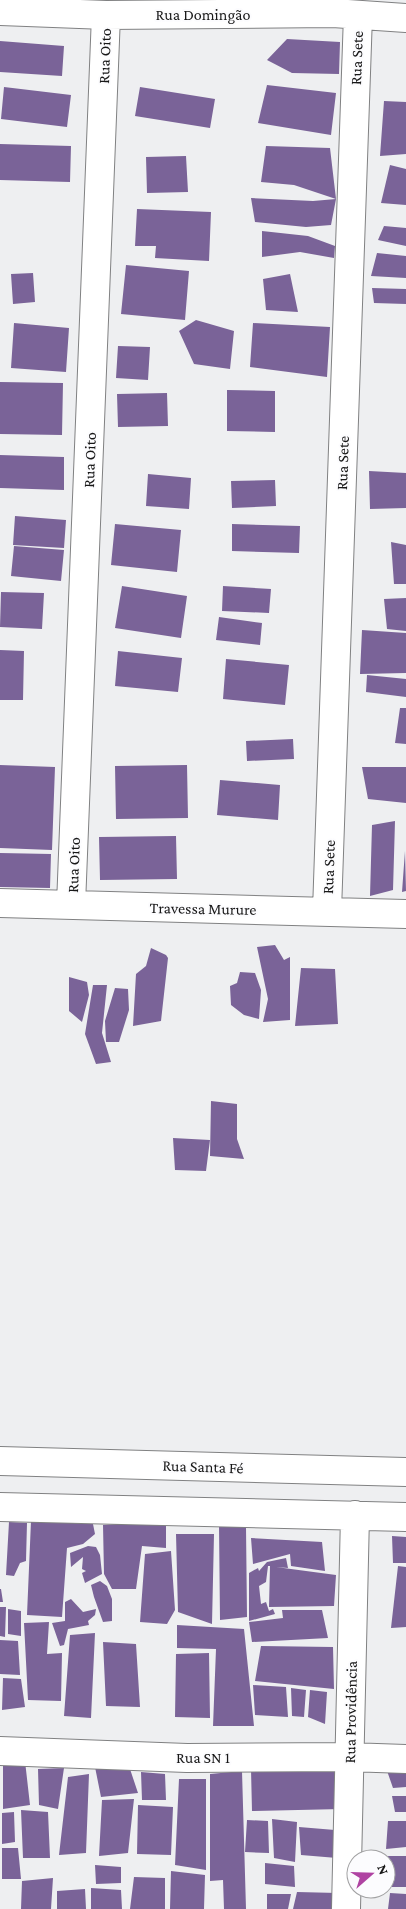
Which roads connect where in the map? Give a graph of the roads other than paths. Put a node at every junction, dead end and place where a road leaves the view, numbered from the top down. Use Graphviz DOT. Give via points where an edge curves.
graph roads {
  1 [pos="119,10"];
  2 [pos="0,11"];
  3 [pos="358,15"];
  4 [pos="406,18"];
  5 [pos="0,903"];
  6 [pos="72,905"];
  7 [pos="327,911"];
  8 [pos="406,914"];
  9 [pos="0,1461"];
  10 [pos="406,1472"];
  11 [pos="0,1507"];
  12 [pos="355,1515"];
  13 [pos="406,1516"];
  14 [pos="0,1751"];
  15 [pos="348,1757"];
  16 [pos="406,1759"];
  17 [pos="346,1909"];
  1 -- 2 [label="street, Rua Domingão"];
  1 -- 3 [label="street, Rua Domingão"];
  1 -- 6 [label="street, Rua Oito"];
  3 -- 4 [label="street, Rua Domingão"];
  3 -- 7 [label="street, Rua Sete"];
  5 -- 6 [label="street, Travessa Murure"];
  6 -- 7 [label="street, Travessa Murure"];
  7 -- 8 [label="street, Travessa Murure"];
  9 -- 10 [label="street, Rua Santa Fé"];
  11 -- 12 [label="street"];
  12 -- 13 [label="street"];
  12 -- 15 [label="street, Rua Providência"];
  14 -- 15 [label="street, Rua SN 1" via="187,1758"];
  15 -- 16 [label="street, Rua SN 1"];
  15 -- 17 [label="street, Rua Providência"];
}
